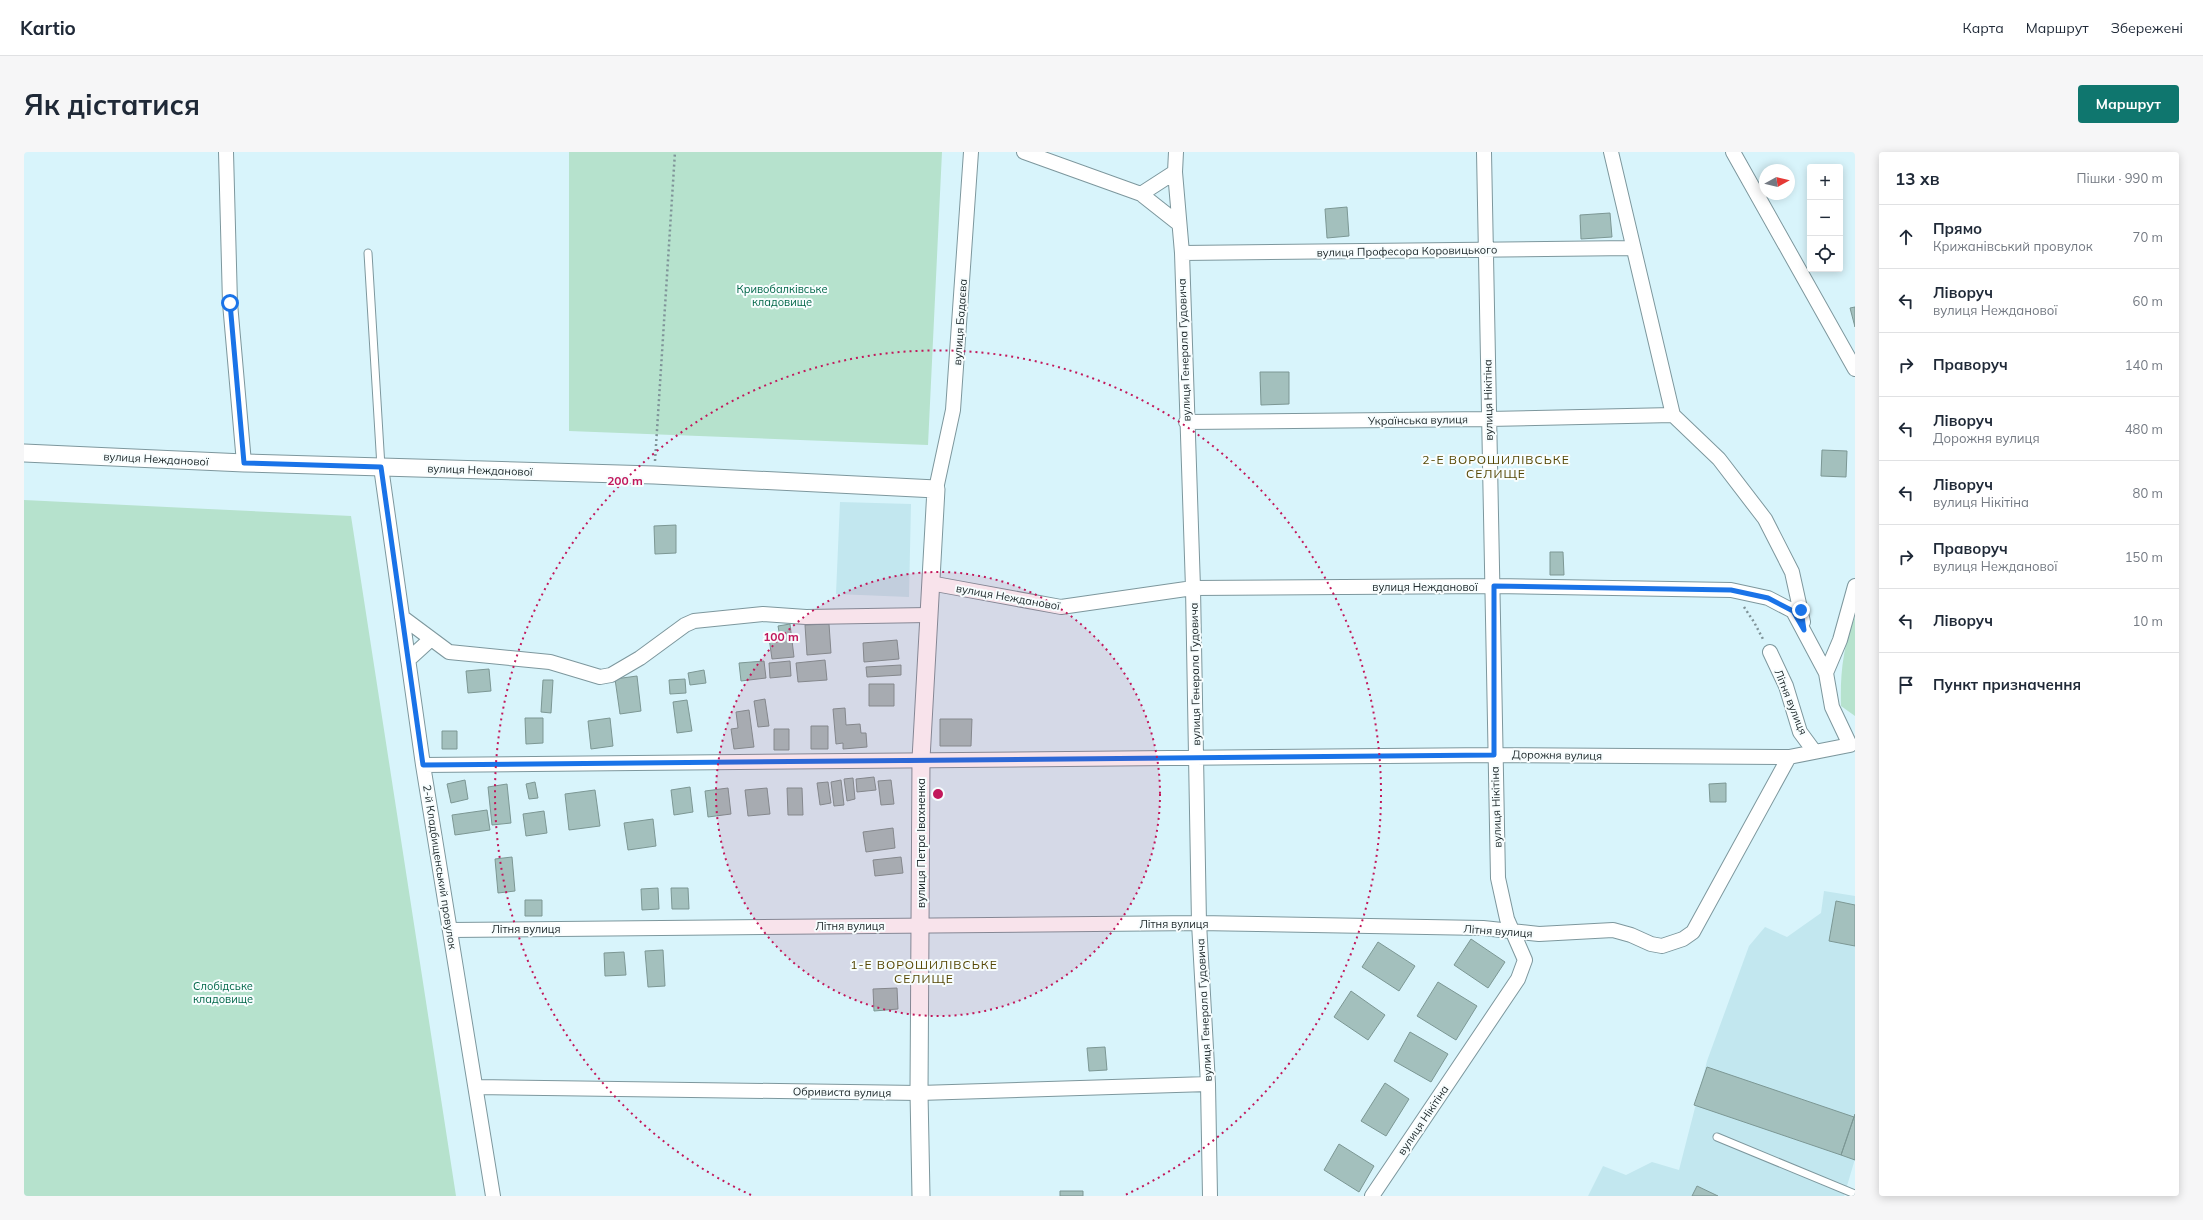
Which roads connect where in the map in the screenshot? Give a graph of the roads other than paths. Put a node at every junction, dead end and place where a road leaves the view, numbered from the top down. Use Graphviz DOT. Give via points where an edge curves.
graph roads {
  1 [pos="226,152"];
  2 [pos="971,152"];
  3 [pos="1024,152"];
  4 [pos="1176,152"];
  5 [pos="1484,152"];
  6 [pos="1611,152"];
  7 [pos="1733,152"];
  8 [pos="1175,172"];
  9 [pos="1141,194"];
  10 [pos="1180,224"];
  11 [pos="1632,248"];
  12 [pos="1486,250"];
  13 [pos="368,253"];
  14 [pos="1182,254"];
  15 [pos="1855,369"];
  16 [pos="1673,414"];
  17 [pos="1488,419"];
  18 [pos="1186,422"];
  19 [pos="24,453"];
  20 [pos="244,463"];
  21 [pos="381,467"];
  22 [pos="936,490"];
  23 [pos="930,583"];
  24 [pos="1494,586"];
  25 [pos="1855,586"];
  26 [pos="1193,588"];
  27 [pos="928,615"];
  28 [pos="402,618"];
  29 [pos="1804,630"];
  30 [pos="431,639"];
  31 [pos="1770,652"];
  32 [pos="408,660"];
  33 [pos="1826,673"];
  34 [pos="1853,744"];
  35 [pos="1814,751"];
  36 [pos="1494,755"];
  37 [pos="1196,757"];
  38 [pos="1789,757"];
  39 [pos="921,759"];
  40 [pos="423,765"];
  41 [pos="1199,923"];
  42 [pos="920,926"];
  43 [pos="450,930"];
  44 [pos="1512,931"];
  45 [pos="1208,1084"];
  46 [pos="476,1087"];
  47 [pos="919,1093"];
  48 [pos="1717,1137"];
  49 [pos="1855,1194"];
  50 [pos="493,1196"];
  51 [pos="921,1196"];
  52 [pos="1210,1196"];
  53 [pos="1372,1196"];
  1 -- 20 [label="street" via="230,303"];
  2 -- 22 [label="street, вулиця Бадаєва" via="954,410"];
  3 -- 9 [label="street"];
  4 -- 8 [label="street, вулиця Генерала Гудовича"];
  5 -- 12 [label="street, вулиця Нікітіна"];
  6 -- 11 [label="street"];
  7 -- 15 [label="street"];
  8 -- 9 [label="street"];
  8 -- 10 [label="street, вулиця Генерала Гудовича"];
  9 -- 10 [label="street"];
  10 -- 14 [label="street, вулиця Генерала Гудовича"];
  11 -- 12 [label="street, вулиця Професора Коровицького"];
  11 -- 16 [label="street"];
  12 -- 14 [label="street, вулиця Професора Коровицького"];
  12 -- 17 [label="street, вулиця Нікітіна"];
  13 -- 21 [label="lane"];
  14 -- 18 [label="street, вулиця Генерала Гудовича"];
  16 -- 17 [label="street, Українська вулиця"];
  16 -- 29 [label="street" via="1719,459 1765,519 1792,572"];
  17 -- 18 [label="street, Українська вулиця"];
  17 -- 24 [label="street, вулиця Нікітіна"];
  18 -- 26 [label="street, вулиця Генерала Гудовича"];
  19 -- 20 [label="street, вулиця Нежданової"];
  20 -- 21 [label="street, вулиця Нежданової"];
  21 -- 22 [label="street, вулиця Нежданової" via="654,475"];
  21 -- 28 [label="street, 2-й Кладбищенський провулок"];
  22 -- 23 [label="street, вулиця Петра Івахненка"];
  23 -- 26 [label="street, вулиця Нежданової" via="1061,607"];
  23 -- 27 [label="street, вулиця Петра Івахненка"];
  24 -- 26 [label="street, вулиця Нежданової"];
  24 -- 29 [label="street, вулиця Нежданової" via="1731,590 1768,598 1793,611"];
  24 -- 36 [label="street, вулиця Нікітіна"];
  25 -- 33 [label="street" via="1840,640"];
  26 -- 37 [label="street, вулиця Генерала Гудовича"];
  27 -- 30 [label="street" via="806,617 763,614 694,621 684,625 640,658 611,675 600,677 550,662 448,652"];
  27 -- 39 [label="street, вулиця Петра Івахненка"];
  28 -- 30 [label="street"];
  28 -- 32 [label="street, 2-й Кладбищенський провулок"];
  29 -- 33 [label="street, вулиця Нежданової"];
  30 -- 32 [label="street"];
  31 -- 35 [label="street, Літня вулиця" via="1786,686 1800,732"];
  32 -- 40 [label="street, 2-й Кладбищенський провулок"];
  33 -- 34 [label="street, вулиця Нежданової" via="1832,707"];
  34 -- 35 [label="street, Дорожня вулиця"];
  35 -- 38 [label="street, Дорожня вулиця"];
  36 -- 37 [label="street, Дорожня вулиця"];
  36 -- 38 [label="street, Дорожня вулиця"];
  36 -- 44 [label="street, вулиця Нікітіна" via="1498,878 1503,906"];
  37 -- 39 [label="street, Дорожня вулиця"];
  37 -- 41 [label="street, вулиця Генерала Гудовича"];
  38 -- 44 [label="street, Літня вулиця" via="1693,932 1683,939 1662,946 1613,930 1539,934"];
  39 -- 40 [label="street, Дорожня вулиця"];
  39 -- 42 [label="street, вулиця Петра Івахненка"];
  40 -- 43 [label="street, 2-й Кладбищенський провулок"];
  41 -- 42 [label="street, Літня вулиця"];
  41 -- 44 [label="street, Літня вулиця" via="1483,928"];
  41 -- 45 [label="street, вулиця Генерала Гудовича"];
  42 -- 43 [label="street, Літня вулиця"];
  42 -- 47 [label="street, вулиця Петра Івахненка"];
  43 -- 46 [label="street, 2-й Кладбищенський провулок"];
  44 -- 53 [label="street, вулиця Нікітіна" via="1525,960 1518,979"];
  45 -- 47 [label="street, Обривиста вулиця"];
  45 -- 52 [label="street, вулиця Генерала Гудовича"];
  46 -- 47 [label="street, Обривиста вулиця"];
  46 -- 50 [label="street, 2-й Кладбищенський провулок"];
  47 -- 51 [label="street, вулиця Петра Івахненка"];
  48 -- 49 [label="lane"];
}
